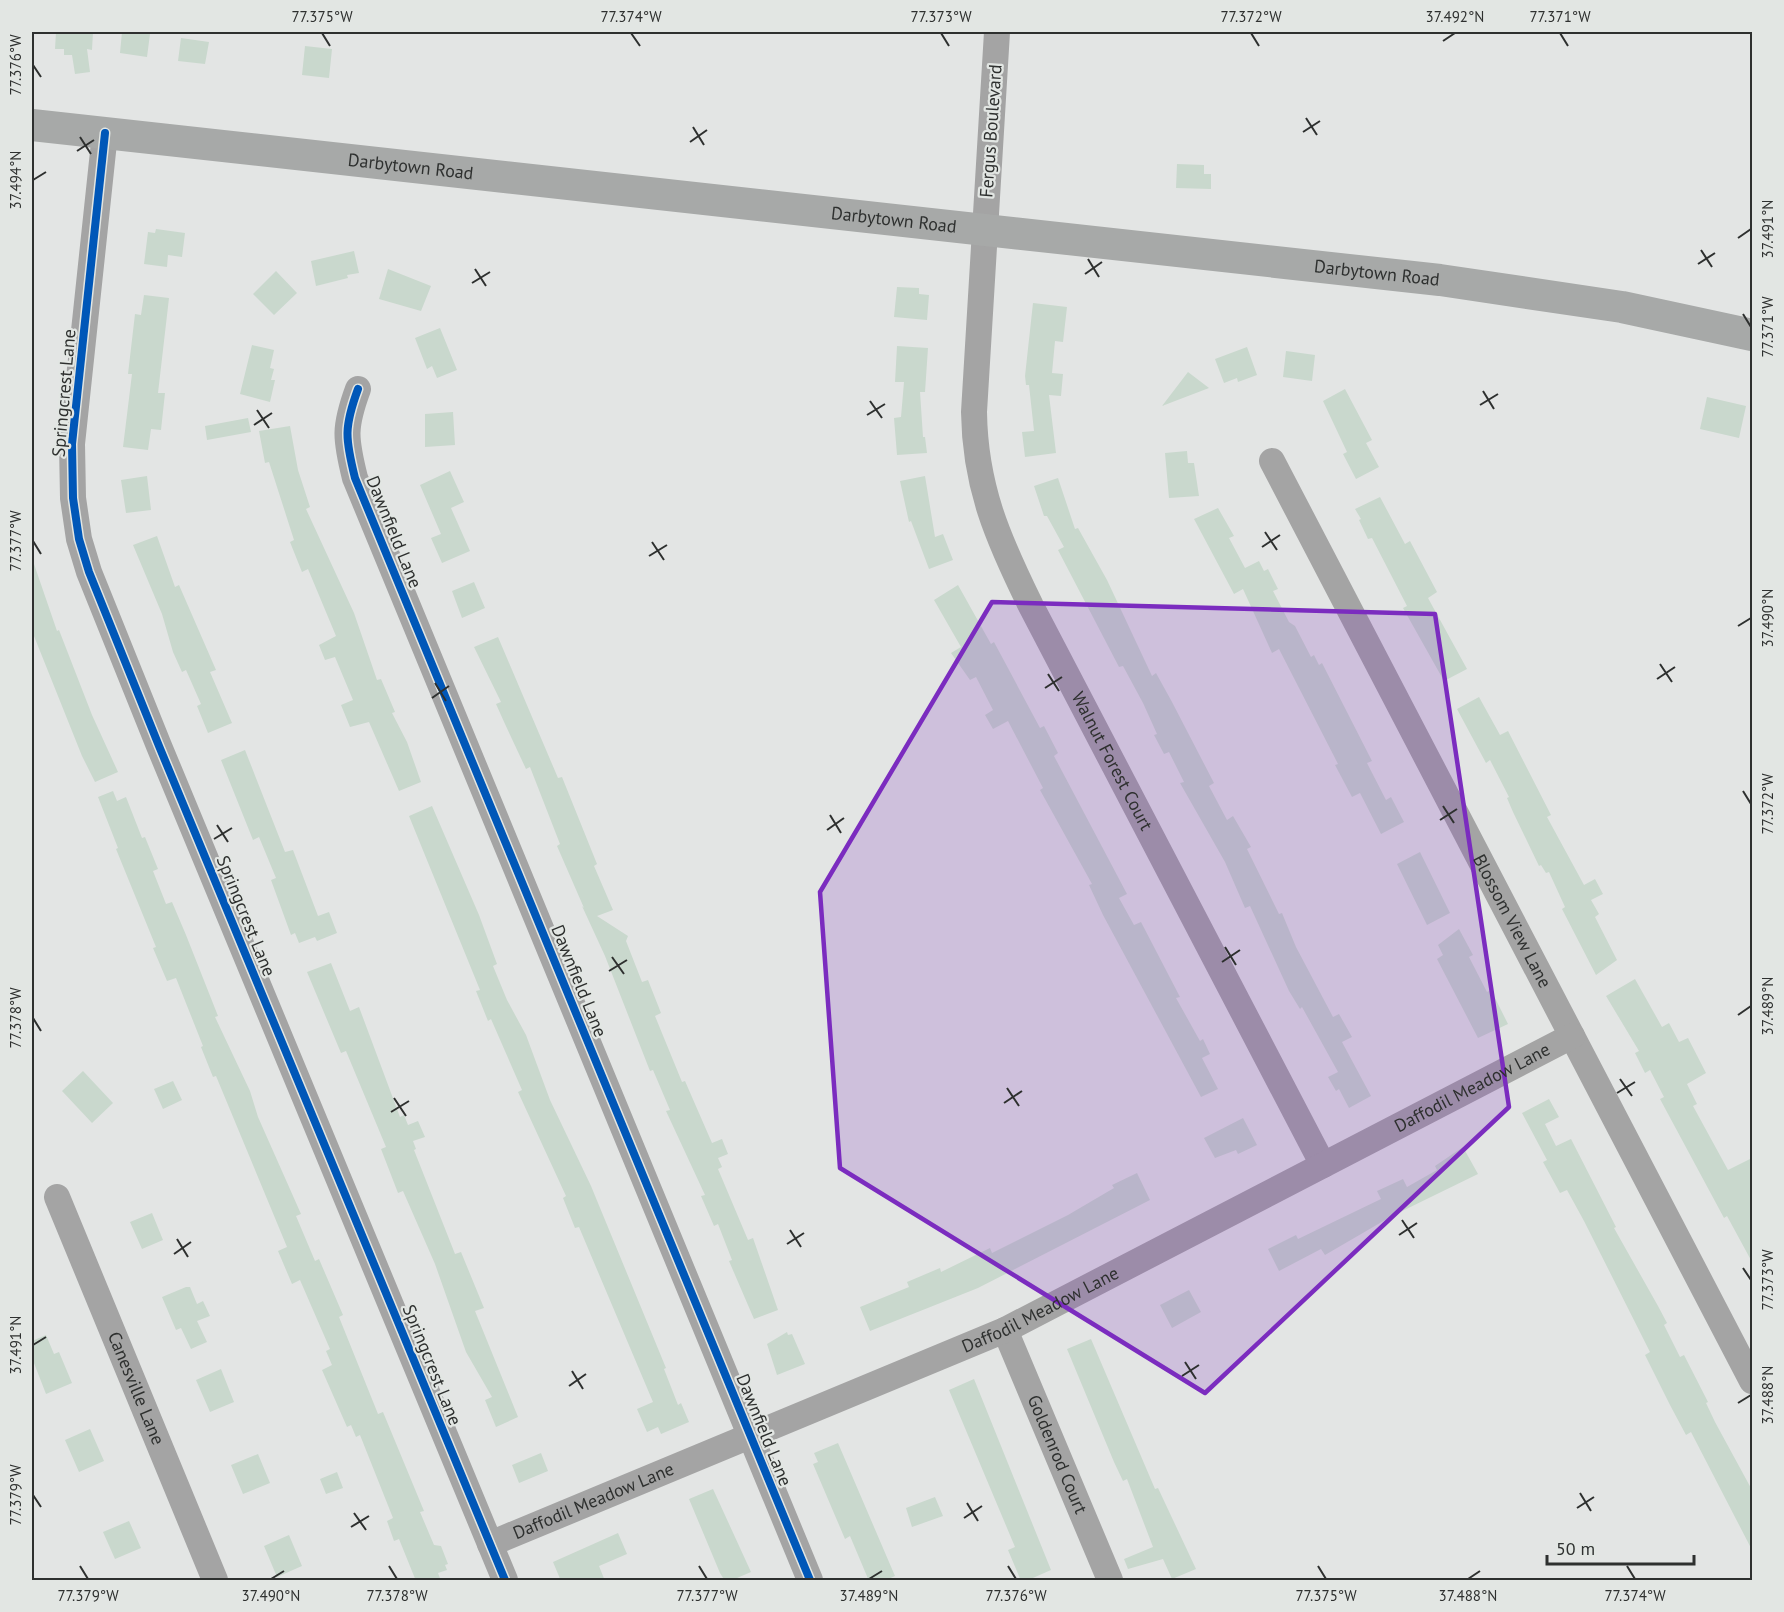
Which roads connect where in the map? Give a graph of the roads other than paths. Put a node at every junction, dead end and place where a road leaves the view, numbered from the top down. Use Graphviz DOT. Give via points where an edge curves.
graph roads {
  1 [pos="997,32"];
  2 [pos="32,125"];
  3 [pos="105,133"];
  4 [pos="984,230"];
  5 [pos="1752,335"];
  6 [pos="358,389"];
  7 [pos="1272,461"];
  8 [pos="1572,1036"];
  9 [pos="1323,1165"];
  10 [pos="57,1197"];
  11 [pos="1005,1330"];
  12 [pos="1752,1381"];
  13 [pos="750,1435"];
  14 [pos="490,1544"];
  15 [pos="215,1581"];
  16 [pos="505,1581"];
  17 [pos="810,1581"];
  18 [pos="1110,1581"];
  1 -- 4 [label="street, Fergus Boulevard"];
  2 -- 3 [label="main road, Darbytown Road"];
  3 -- 4 [label="main road, Darbytown Road"];
  3 -- 14 [label="street, Springcrest Lane" via="72,444 79,539 159,746"];
  4 -- 5 [label="main road, Darbytown Road" via="1440,280 1622,308"];
  4 -- 9 [label="street, Walnut Forest Court" via="974,437 988,510 999,542"];
  6 -- 13 [label="street, Dawnfield Lane" via="346,435 355,478"];
  7 -- 8 [label="street, Blossom View Lane"];
  8 -- 9 [label="street, Daffodil Meadow Lane"];
  8 -- 12 [label="street, Blossom View Lane"];
  9 -- 11 [label="street, Daffodil Meadow Lane"];
  10 -- 15 [label="street, Canesville Lane"];
  11 -- 13 [label="street, Daffodil Meadow Lane"];
  11 -- 18 [label="street, Goldenrod Court"];
  13 -- 14 [label="street, Daffodil Meadow Lane"];
  13 -- 17 [label="street, Dawnfield Lane"];
  14 -- 16 [label="street, Springcrest Lane"];
}
